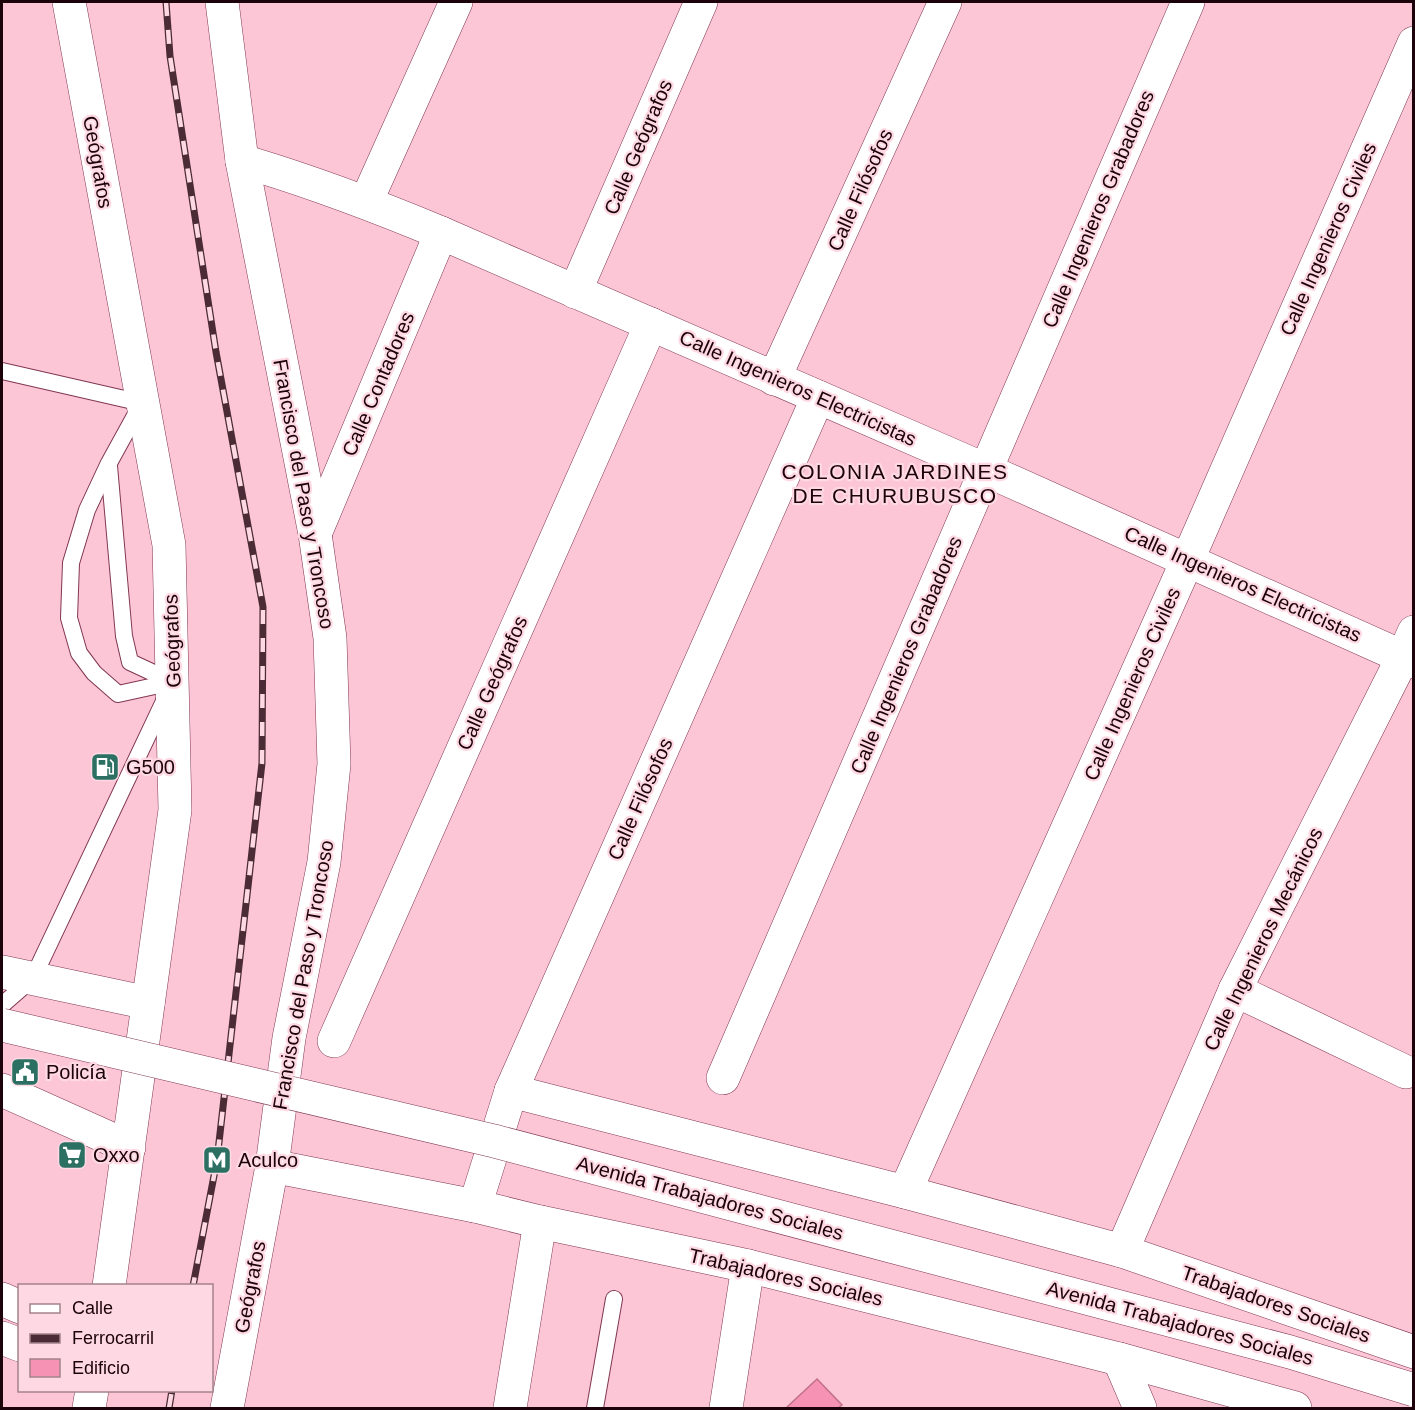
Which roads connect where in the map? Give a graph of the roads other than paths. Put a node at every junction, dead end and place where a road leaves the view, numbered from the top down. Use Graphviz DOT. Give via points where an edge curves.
graph roads {
  1 [pos="69,2"];
  2 [pos="222,2"];
  3 [pos="456,2"];
  4 [pos="701,2"];
  5 [pos="945,2"];
  6 [pos="1188,2"];
  7 [pos="1413,43"];
  8 [pos="242,161"];
  9 [pos="366,202"];
  10 [pos="441,233"];
  11 [pos="575,292"];
  12 [pos="651,324"];
  13 [pos="2,371"];
  14 [pos="774,379"];
  15 [pos="818,397"];
  16 [pos="142,403"];
  17 [pos="109,463"];
  18 [pos="986,470"];
  19 [pos="315,534"];
  20 [pos="1188,559"];
  21 [pos="1410,650"];
  22 [pos="173,682"];
  23 [pos="17,975"];
  24 [pos="1234,990"];
  25 [pos="148,1003"];
  26 [pos="2,1005"];
  27 [pos="2,1025"];
  28 [pos="334,1041"];
  29 [pos="1406,1072"];
  30 [pos="723,1078"];
  31 [pos="2,1090"];
  32 [pos="511,1091"];
  33 [pos="129,1147"];
  34 [pos="272,1166"];
  35 [pos="905,1192"];
  36 [pos="475,1206"];
  37 [pos="540,1222"];
  38 [pos="1122,1251"];
  39 [pos="748,1266"];
  40 [pos="109,1284"];
  41 [pos="2,1299"];
  42 [pos="614,1299"];
  43 [pos="18,1306"];
  44 [pos="2,1338"];
  45 [pos="18,1345"];
  46 [pos="1413,1352"];
  47 [pos="1119,1359"];
  48 [pos="1413,1390"];
  49 [pos="92,1392"];
  50 [pos="89,1408"];
  51 [pos="227,1408"];
  52 [pos="510,1408"];
  53 [pos="595,1408"];
  54 [pos="726,1408"];
  55 [pos="1140,1408"];
  56 [pos="1295,1408"];
  1 -- 16 [label="street, Geógrafos"];
  2 -- 8 [label="street, Francisco del Paso y Troncoso"];
  3 -- 9 [label="street"];
  4 -- 11 [label="street, Calle Geógrafos"];
  5 -- 14 [label="street, Calle Filósofos"];
  6 -- 18 [label="street, Calle Ingenieros Grabadores"];
  7 -- 20 [label="street, Calle Ingenieros Civiles"];
  8 -- 9 [label="street, Calle Ingenieros Electricistas"];
  8 -- 19 [label="street, Francisco del Paso y Troncoso"];
  9 -- 10 [label="street, Calle Ingenieros Electricistas"];
  10 -- 11 [label="street, Calle Ingenieros Electricistas"];
  10 -- 19 [label="street, Calle Contadores"];
  11 -- 12 [label="street, Calle Ingenieros Electricistas"];
  12 -- 14 [label="street, Calle Ingenieros Electricistas"];
  12 -- 28 [label="street, Calle Geógrafos"];
  13 -- 16 [label="lane"];
  14 -- 15 [label="street, Calle Ingenieros Electricistas"];
  15 -- 18 [label="street, Calle Ingenieros Electricistas"];
  15 -- 32 [label="street, Calle Filósofos"];
  16 -- 17 [label="lane"];
  16 -- 22 [label="street, Geógrafos" via="169,545"];
  17 -- 22 [label="lane" via="124,636 130,662"];
  17 -- 22 [label="lane" via="87,510 71,563 69,618 80,653 94,673 118,694"];
  18 -- 20 [label="street, Calle Ingenieros Electricistas"];
  18 -- 30 [label="street, Calle Ingenieros Grabadores"];
  19 -- 34 [label="street, Francisco del Paso y Troncoso" via="330,638 334,764 324,862 290,1038"];
  20 -- 21 [label="street, Calle Ingenieros Electricistas"];
  20 -- 35 [label="street, Calle Ingenieros Civiles"];
  21 -- 24 [label="street, Calle Ingenieros Mecánicos"];
  22 -- 23 [label="lane"];
  22 -- 25 [label="street, Geógrafos" via="175,810"];
  23 -- 25 [label="street"];
  23 -- 26 [label="lane"];
  24 -- 29 [label="street"];
  24 -- 38 [label="street, Calle Ingenieros Mecánicos"];
  25 -- 33 [label="street, Geógrafos"];
  27 -- 48 [label="street, Avenida Trabajadores Sociales, bridge" via="494,1141 1279,1349"];
  31 -- 33 [label="street"];
  32 -- 35 [label="street, Trabajadores Sociales"];
  32 -- 36 [label="street, Calle Filósofos"];
  33 -- 40 [label="street, Geógrafos"];
  34 -- 36 [label="street, Trabajadores Sociales"];
  34 -- 51 [label="street, Geógrafos"];
  35 -- 38 [label="street, Trabajadores Sociales"];
  36 -- 37 [label="street, Trabajadores Sociales"];
  37 -- 39 [label="street, Trabajadores Sociales"];
  37 -- 52 [label="street"];
  38 -- 46 [label="street, Trabajadores Sociales"];
  39 -- 47 [label="street, Trabajadores Sociales"];
  39 -- 54 [label="street"];
  41 -- 43 [label="street"];
  42 -- 53 [label="lane"];
  44 -- 45 [label="street"];
  47 -- 55 [label="street"];
  47 -- 56 [label="street, Trabajadores Sociales"];
  49 -- 50 [label="street"];
}
